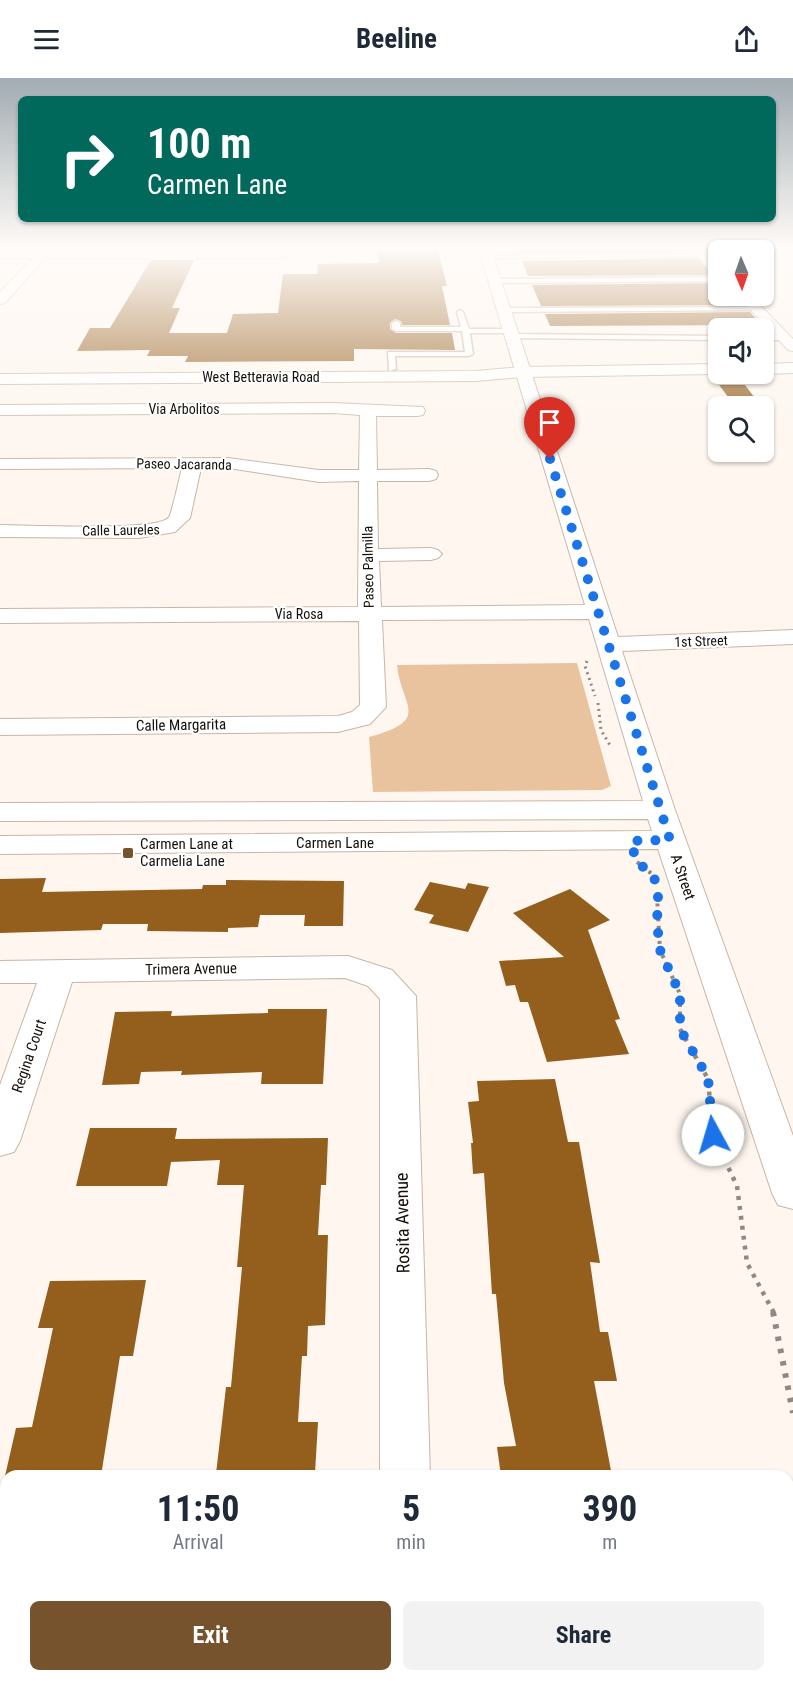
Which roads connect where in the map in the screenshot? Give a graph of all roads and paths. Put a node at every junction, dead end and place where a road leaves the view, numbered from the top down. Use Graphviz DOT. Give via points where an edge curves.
graph roads {
  1 [pos="396,325"];
  2 [pos="464,325"];
  3 [pos="508,325"];
  4 [pos="771,325"];
  5 [pos="466,330"];
  6 [pos="510,333"];
  7 [pos="708,338"];
  8 [pos="788,342"];
  9 [pos="793,368"];
  10 [pos="392,369"];
  11 [pos="708,369"];
  12 [pos="774,369"];
  13 [pos="0,370"];
  14 [pos="522,372"];
  15 [pos="0,379"];
  16 [pos="0,410"];
  17 [pos="368,411"];
  18 [pos="417,411"];
  19 [pos="193,462"];
  20 [pos="0,464"];
  21 [pos="429,475"];
  22 [pos="366,476"];
  23 [pos="0,531"];
  24 [pos="431,554"];
  25 [pos="368,555"];
  26 [pos="599,612"];
  27 [pos="568,613"];
  28 [pos="369,614"];
  29 [pos="0,616"];
  30 [pos="793,637"];
  31 [pos="610,644"];
  32 [pos="361,718"];
  33 [pos="0,727"];
  34 [pos="614,753"];
  35 [pos="0,812"];
  36 [pos="665,825"];
  37 [pos="631,841"];
  38 [pos="0,845"];
  39 [pos="654,876"];
  40 [pos="656,887"];
  41 [pos="58,971"];
  42 [pos="0,972"];
  43 [pos="380,978"];
  44 [pos="0,1141"];
  45 [pos="793,1193"];
  46 [pos="793,1413"];
  47 [pos="405,1470"];
  1 -- 5 [label="lane" via="396,329"];
  2 -- 5 [label="lane"];
  3 -- 6 [label="street, A Street"];
  4 -- 8 [label="street"];
  5 -- 6 [label="lane"];
  5 -- 10 [label="lane" via="469,354 391,354"];
  6 -- 7 [label="lane" via="580,338"];
  6 -- 14 [label="street, A Street"];
  9 -- 12 [label="street"];
  10 -- 13 [label="street, West Betteravia Road"];
  10 -- 14 [label="street, West Betteravia Road"];
  11 -- 14 [label="street, West Betteravia Road"];
  14 -- 15 [label="street, West Betteravia Road" via="476,376"];
  14 -- 26 [label="street, A Street"];
  16 -- 17 [label="street, Via Arbolitos"];
  17 -- 18 [label="street, Via Arbolitos"];
  17 -- 22 [label="street, Paseo Palmilla"];
  19 -- 20 [label="street, Paseo Jacaranda"];
  19 -- 22 [label="street, Paseo Jacaranda" via="319,476"];
  19 -- 23 [label="street, Calle Laureles" via="180,518 168,528 139,532"];
  21 -- 22 [label="street, Paseo Jacaranda"];
  22 -- 25 [label="street, Paseo Palmilla"];
  24 -- 25 [label="street"];
  25 -- 28 [label="street, Paseo Palmilla"];
  26 -- 27 [label="street, Via Rosa"];
  26 -- 31 [label="street, A Street"];
  27 -- 28 [label="street, Via Rosa"];
  27 -- 34 [label="path" via="587,646 585,666 598,702 601,730"];
  28 -- 29 [label="street, Via Rosa"];
  28 -- 32 [label="street, Paseo Palmilla" via="373,707"];
  30 -- 31 [label="street, 1st Street"];
  31 -- 36 [label="street, A Street"];
  32 -- 33 [label="street, Calle Margarita" via="338,724"];
  35 -- 36 [label="street"];
  36 -- 37 [label="street, Carmen Lane"];
  36 -- 45 [label="street, A Street"];
  37 -- 38 [label="street, Carmen Lane"];
  37 -- 39 [label="path" via="636,861"];
  40 -- 46 [label="path" via="660,950 680,994 680,1029 708,1078 713,1135 737,1186 747,1263 775,1315"];
  41 -- 42 [label="street, Trimera Avenue"];
  41 -- 43 [label="street, Trimera Avenue" via="310,966 348,967"];
  41 -- 44 [label="street, Regina Court"];
  43 -- 47 [label="street, Rosita Avenue" via="398,996"];
}
